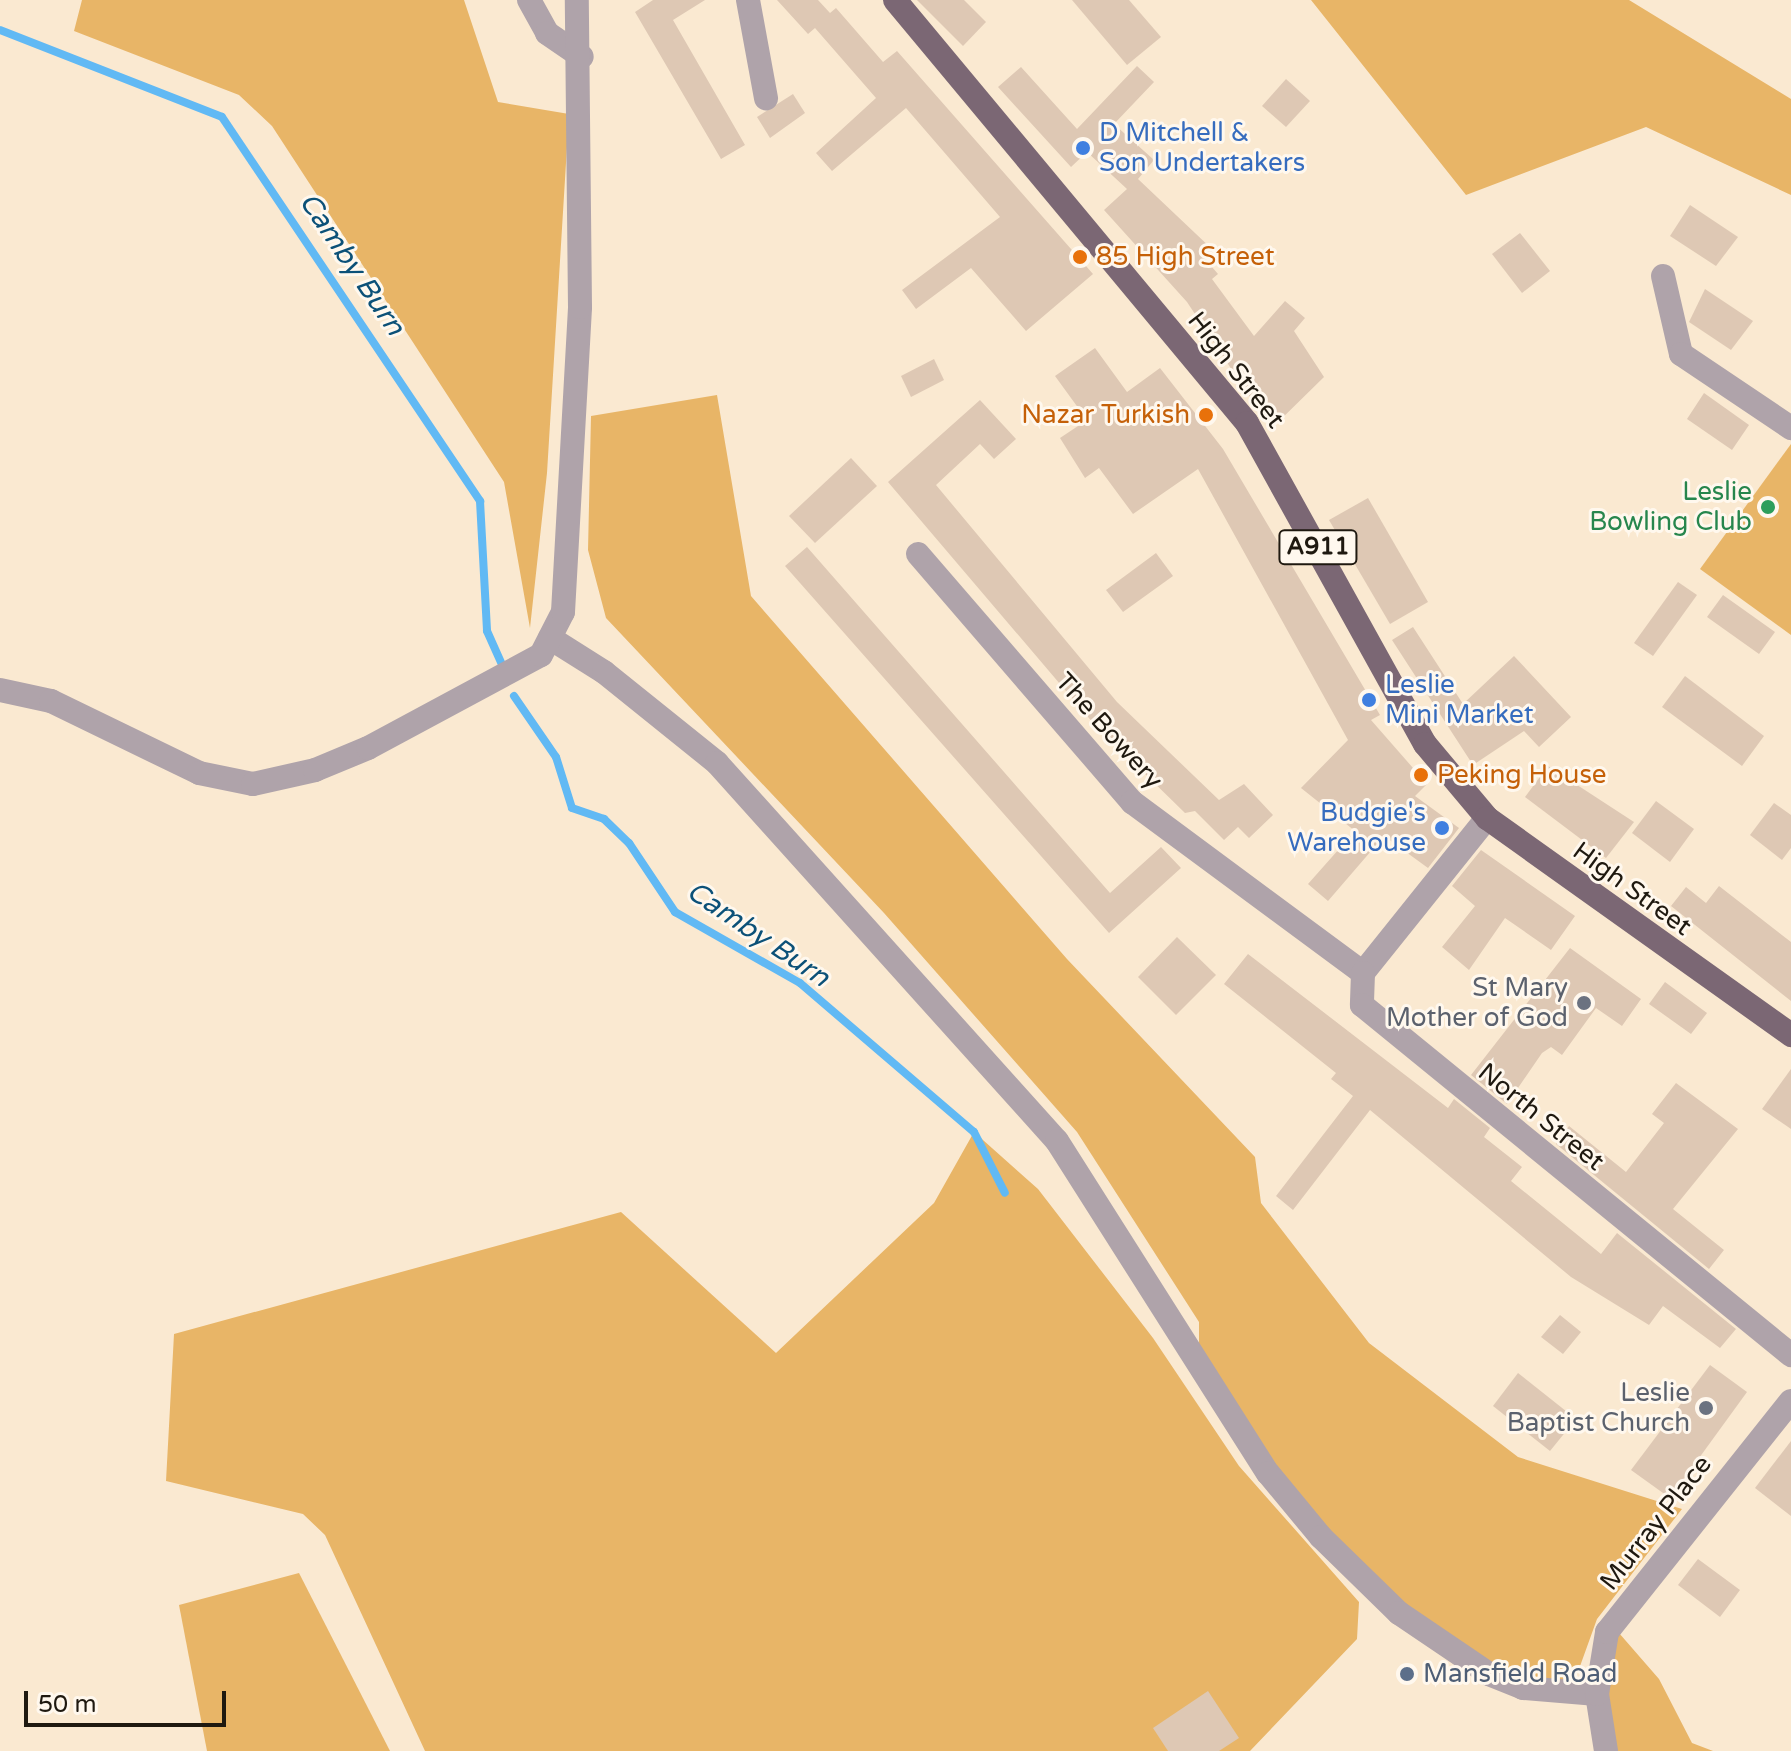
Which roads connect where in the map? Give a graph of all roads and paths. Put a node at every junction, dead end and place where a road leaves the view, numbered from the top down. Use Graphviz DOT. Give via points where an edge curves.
graph roads {
  1 [pos="529,0"];
  2 [pos="577,0"];
  3 [pos="748,0"];
  4 [pos="895,0"];
  5 [pos="582,57"];
  6 [pos="766,98"];
  7 [pos="1663,276"];
  8 [pos="1791,428"];
  9 [pos="918,554"];
  10 [pos="550,638"];
  11 [pos="0,690"];
  12 [pos="1487,818"];
  13 [pos="1363,973"];
  14 [pos="1791,1035"];
  15 [pos="1791,1355"];
  16 [pos="1791,1401"];
  17 [pos="1597,1694"];
  18 [pos="1606,1751"];
  1 -- 5 [label="street" via="547,33"];
  2 -- 5 [label="street"];
  3 -- 6 [label="street"];
  4 -- 12 [label="main road, High Street / A911" via="1247,423 1425,744"];
  5 -- 10 [label="street" via="579,338 563,612"];
  7 -- 8 [label="street" via="1681,354"];
  9 -- 13 [label="street, The Bowery" via="1132,802"];
  10 -- 11 [label="street" via="529,666 420,723 315,770 253,784 199,773 51,701"];
  10 -- 17 [label="street" via="604,672 717,763 997,1070 1057,1141 1268,1473 1331,1548 1399,1613 1489,1674 1523,1688"];
  12 -- 13 [label="street"];
  12 -- 14 [label="main road, High Street / A911"];
  13 -- 15 [label="street, North Street" via="1362,1005 1377,1021"];
  16 -- 17 [label="street, Murray Place" via="1607,1632"];
  17 -- 18 [label="street, Murray Place"];
}
